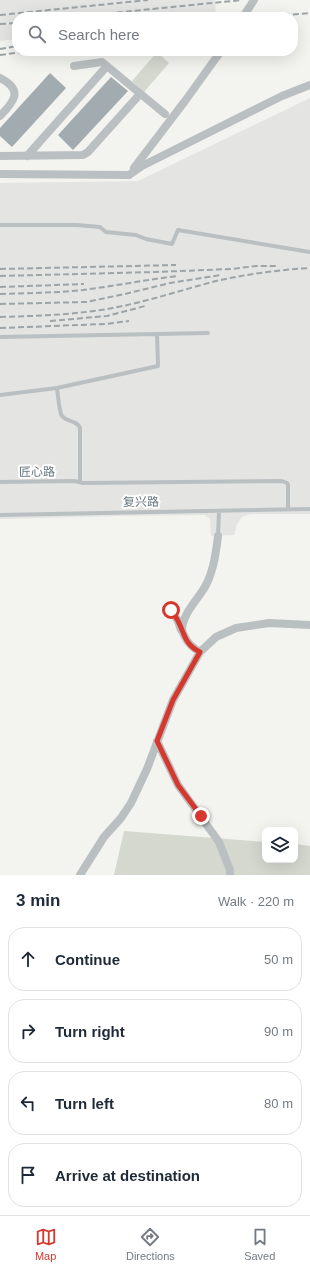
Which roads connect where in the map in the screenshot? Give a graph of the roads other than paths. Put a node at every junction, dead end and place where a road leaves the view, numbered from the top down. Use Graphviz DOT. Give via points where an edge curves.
graph roads {
  1 [pos="254,0"];
  2 [pos="246,12"];
  3 [pos="217,56"];
  4 [pos="74,66"];
  5 [pos="107,66"];
  6 [pos="0,78"];
  7 [pos="310,85"];
  8 [pos="140,94"];
  9 [pos="165,114"];
  10 [pos="0,116"];
  11 [pos="0,156"];
  12 [pos="27,156"];
  13 [pos="0,174"];
  14 [pos="129,175"];
  15 [pos="0,225"];
  16 [pos="310,252"];
  17 [pos="208,333"];
  18 [pos="157,334"];
  19 [pos="0,337"];
  20 [pos="57,388"];
  21 [pos="0,395"];
  22 [pos="0,482"];
  23 [pos="80,482"];
  24 [pos="286,509"];
  25 [pos="310,509"];
  26 [pos="219,511"];
  27 [pos="0,515"];
  28 [pos="218,536"];
  29 [pos="171,610"];
  30 [pos="310,625"];
  31 [pos="181,630"];
  32 [pos="200,652"];
  33 [pos="157,741"];
  34 [pos="80,875"];
  35 [pos="230,875"];
  1 -- 2 [label="street"];
  3 -- 14 [label="street"];
  4 -- 5 [label="street" via="102,62"];
  5 -- 8 [label="street"];
  5 -- 12 [label="street"];
  6 -- 10 [label="street" via="14,90 15,95 11,105"];
  7 -- 14 [label="street" via="282,96 142,166"];
  8 -- 9 [label="street"];
  8 -- 12 [label="street" via="83,155"];
  11 -- 12 [label="street"];
  13 -- 14 [label="street"];
  15 -- 16 [label="lane" via="100,227 106,232 136,235 172,244 178,230"];
  17 -- 18 [label="lane"];
  18 -- 19 [label="lane"];
  18 -- 20 [label="lane" via="158,366"];
  20 -- 21 [label="lane"];
  20 -- 23 [label="lane" via="61,415 78,424 80,428"];
  22 -- 23 [label="lane, 匠心路"];
  23 -- 24 [label="lane, 匠心路" via="282,480 288,486"];
  24 -- 25 [label="lane, 复兴路"];
  24 -- 26 [label="lane, 复兴路"];
  26 -- 27 [label="lane, 复兴路"];
  26 -- 28 [label="lane"];
  28 -- 31 [label="street" via="213,570 184,619"];
  29 -- 31 [label="street"];
  30 -- 32 [label="street" via="269,623 236,628 216,637"];
  31 -- 32 [label="street" via="192,648"];
  32 -- 33 [label="street" via="173,700"];
  33 -- 34 [label="street" via="131,803 104,837"];
  33 -- 35 [label="street" via="178,785 219,842"];
}
